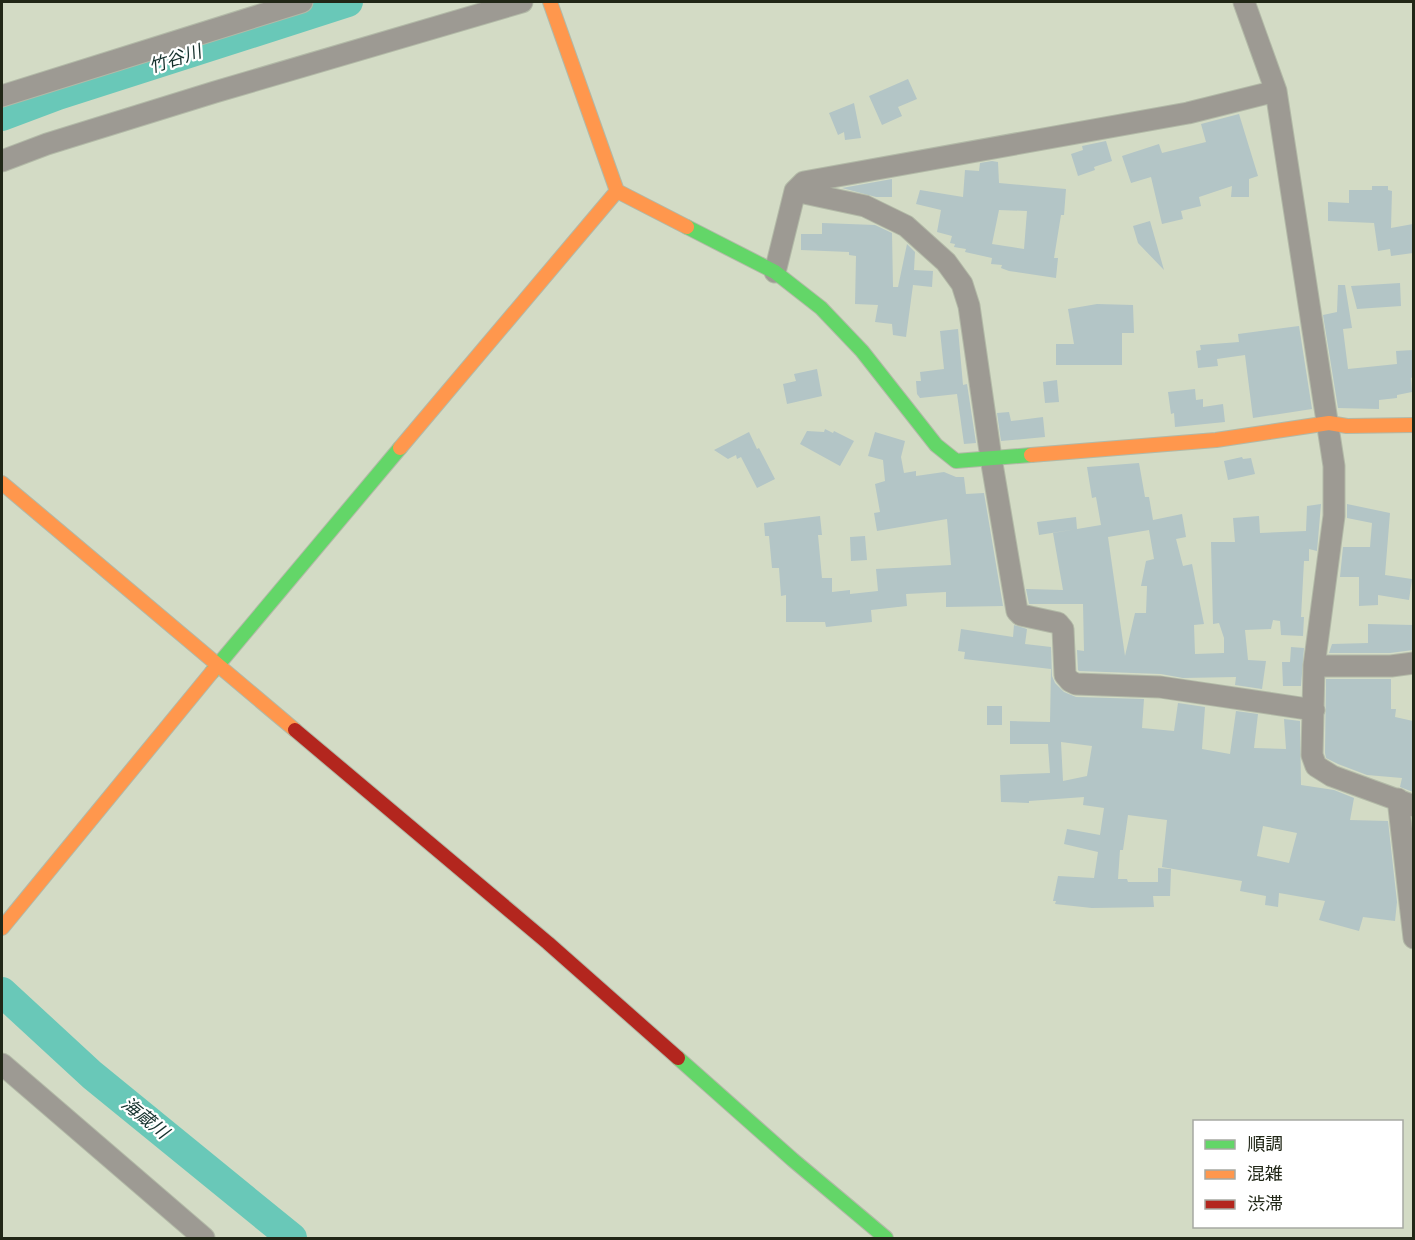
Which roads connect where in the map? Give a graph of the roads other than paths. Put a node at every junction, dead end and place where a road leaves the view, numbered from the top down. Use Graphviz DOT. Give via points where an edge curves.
graph roads {
  1 [pos="302,2"];
  2 [pos="522,2"];
  3 [pos="550,2"];
  4 [pos="1244,2"];
  5 [pos="1276,91"];
  6 [pos="2,96"];
  7 [pos="2,161"];
  8 [pos="617,191"];
  9 [pos="795,191"];
  10 [pos="775,272"];
  11 [pos="1329,423"];
  12 [pos="1413,425"];
  13 [pos="991,458"];
  14 [pos="2,483"];
  15 [pos="1413,663"];
  16 [pos="217,666"];
  17 [pos="1314,666"];
  18 [pos="1314,710"];
  19 [pos="1406,803"];
  20 [pos="4,925"];
  21 [pos="1413,938"];
  22 [pos="2,1064"];
  23 [pos="204,1239"];
  24 [pos="886,1239"];
  1 -- 6 [label="street"];
  2 -- 7 [label="street" via="215,92"];
  3 -- 8 [label="street"];
  4 -- 5 [label="street"];
  5 -- 9 [label="street" via="1188,113 804,182"];
  5 -- 11 [label="street"];
  8 -- 10 [label="street"];
  8 -- 16 [label="street"];
  9 -- 10 [label="street"];
  9 -- 13 [label="street" via="865,206 906,226 946,262 962,284 969,306"];
  10 -- 13 [label="street" via="797,286 834,320 936,446 956,460"];
  11 -- 12 [label="street"];
  11 -- 13 [label="street" via="1216,440"];
  11 -- 17 [label="street" via="1334,516"];
  13 -- 18 [label="street" via="1017,611 1058,623 1063,629 1065,675 1070,681 1160,687"];
  14 -- 16 [label="street"];
  15 -- 17 [label="street"];
  16 -- 20 [label="street"];
  16 -- 24 [label="street" via="548,943"];
  17 -- 18 [label="street"];
  18 -- 19 [label="street" via="1312,755 1316,766 1332,776"];
  19 -- 21 [label="street"];
  22 -- 23 [label="street"];
}
